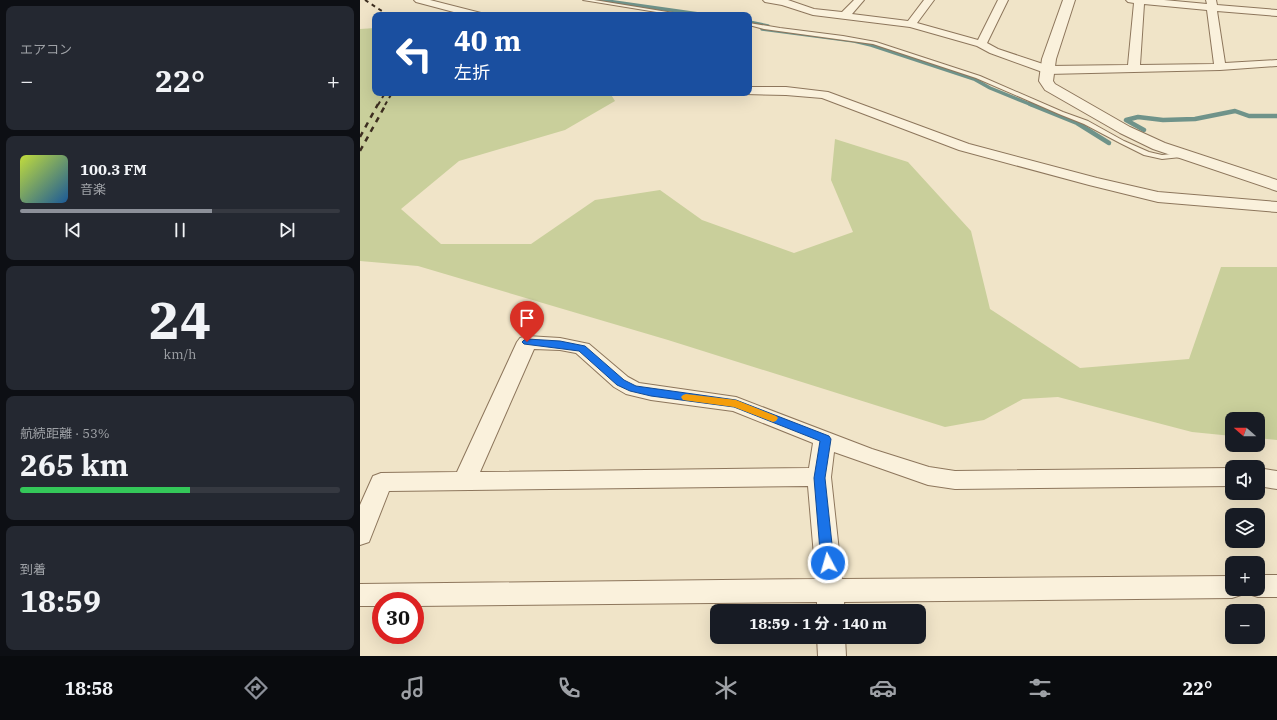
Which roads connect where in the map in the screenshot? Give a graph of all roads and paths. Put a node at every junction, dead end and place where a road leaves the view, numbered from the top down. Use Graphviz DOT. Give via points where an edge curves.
graph roads {
  1 [pos="419,0"];
  2 [pos="585,0"];
  3 [pos="768,0"];
  4 [pos="859,0"];
  5 [pos="929,0"];
  6 [pos="1003,0"];
  7 [pos="1069,0"];
  8 [pos="1137,0"];
  9 [pos="785,1"];
  10 [pos="1211,4"];
  11 [pos="465,12"];
  12 [pos="664,12"];
  13 [pos="1277,13"];
  14 [pos="844,15"];
  15 [pos="911,24"];
  16 [pos="752,25"];
  17 [pos="981,44"];
  18 [pos="1277,63"];
  19 [pos="1220,67"];
  20 [pos="1134,68"];
  21 [pos="1048,70"];
  22 [pos="752,91"];
  23 [pos="1181,154"];
  24 [pos="1277,186"];
  25 [pos="1277,207"];
  26 [pos="825,439"];
  27 [pos="1225,477"];
  28 [pos="819,478"];
  29 [pos="1265,478"];
  30 [pos="465,480"];
  31 [pos="1277,480"];
  32 [pos="360,535"];
  33 [pos="1265,586"];
  34 [pos="1277,586"];
  35 [pos="1225,587"];
  36 [pos="360,595"];
  37 [pos="831,601"];
  38 [pos="831,644"];
  39 [pos="832,656"];
  1 -- 11 [label="street"];
  2 -- 12 [label="lane"];
  3 -- 9 [label="street"];
  4 -- 14 [label="street"];
  5 -- 15 [label="street"];
  6 -- 17 [label="street"];
  7 -- 21 [label="street" via="1049,59"];
  8 -- 10 [label="street"];
  8 -- 20 [label="street"];
  9 -- 14 [label="street" via="813,12"];
  10 -- 13 [label="street"];
  10 -- 19 [label="street"];
  14 -- 15 [label="street"];
  15 -- 17 [label="street"];
  16 -- 23 [label="lane" via="874,43 978,77 1061,113 1075,116 1136,149 1161,158"];
  17 -- 21 [label="street" via="994,52"];
  18 -- 19 [label="street"];
  19 -- 20 [label="street"];
  20 -- 21 [label="street"];
  21 -- 23 [label="street" via="1046,81 1061,94 1141,138"];
  22 -- 25 [label="street" via="824,95 964,147 1158,197"];
  23 -- 24 [label="street"];
  26 -- 27 [label="street" via="928,476 955,480"];
  26 -- 28 [label="street"];
  26 -- 30 [label="street" via="736,404 633,389 621,382 582,348 527,342"];
  28 -- 30 [label="street"];
  28 -- 37 [label="street"];
  29 -- 31 [label="street"];
  30 -- 32 [label="street" via="381,482"];
  33 -- 34 [label="street"];
  35 -- 37 [label="street"];
  36 -- 37 [label="street"];
  38 -- 39 [label="street"];
}
